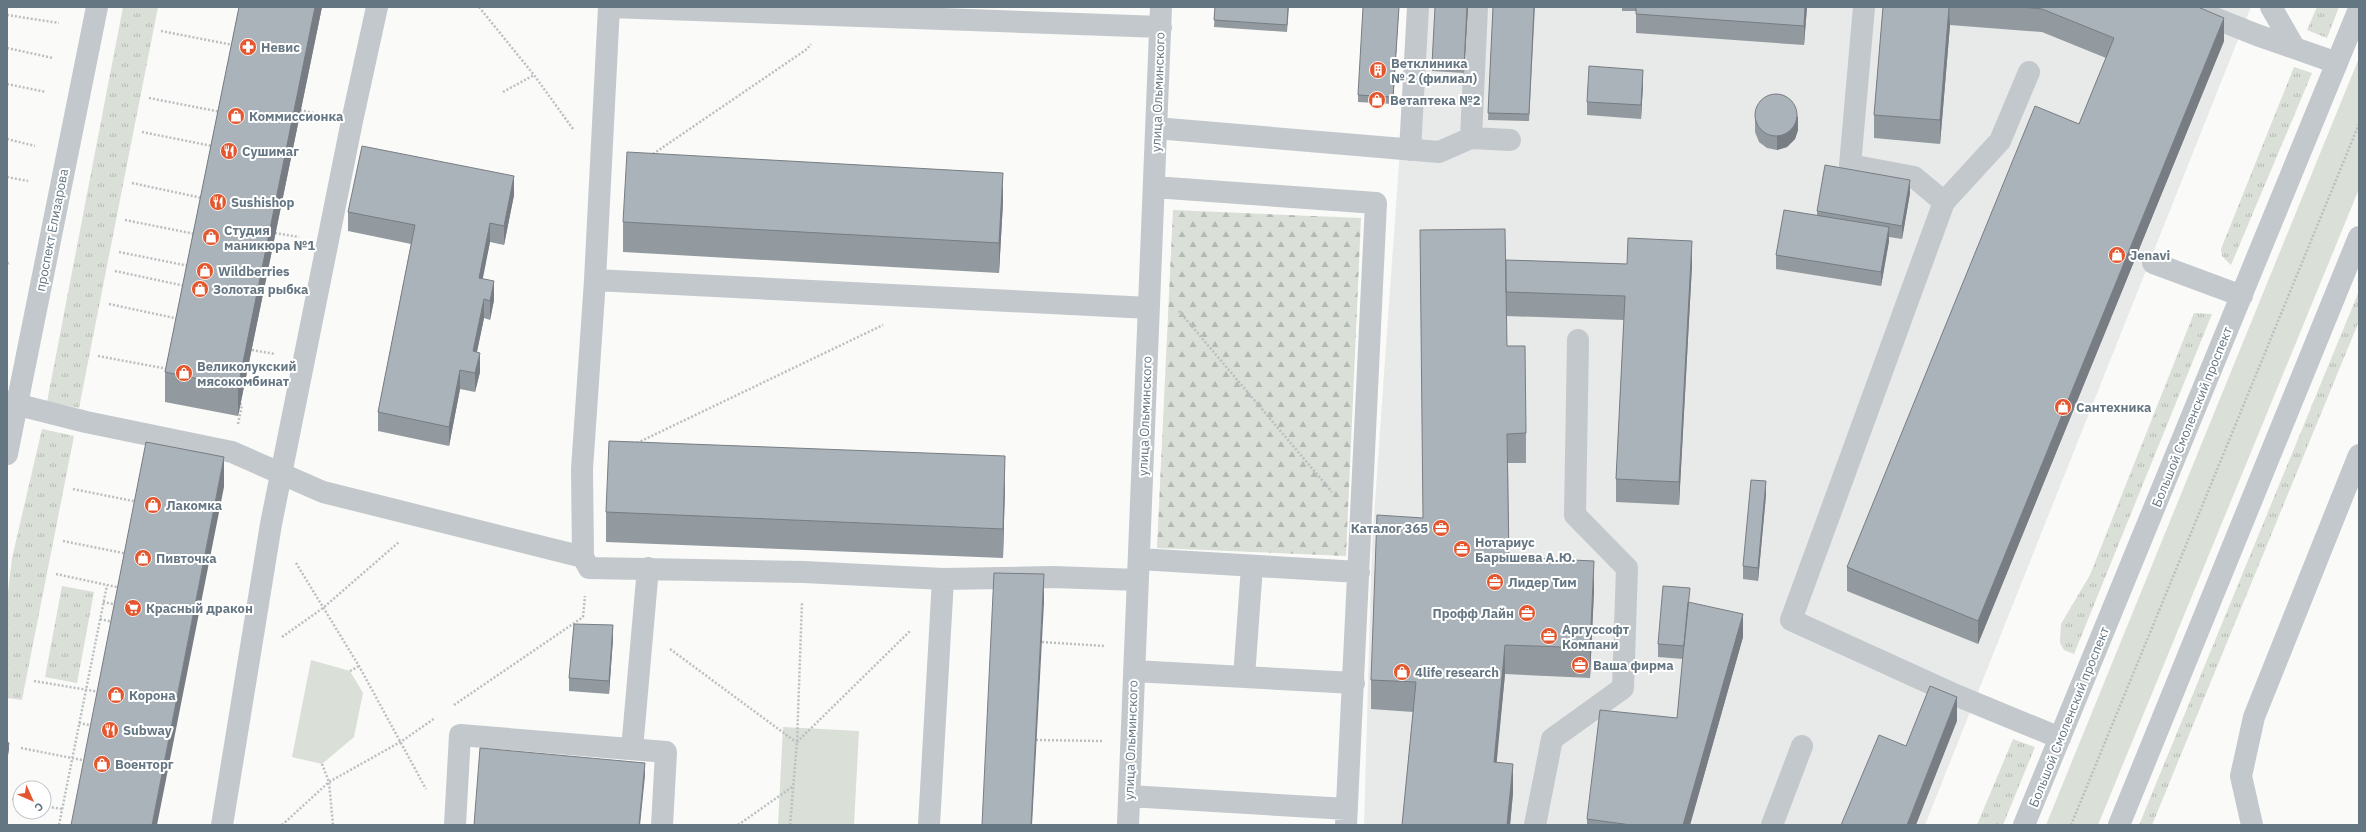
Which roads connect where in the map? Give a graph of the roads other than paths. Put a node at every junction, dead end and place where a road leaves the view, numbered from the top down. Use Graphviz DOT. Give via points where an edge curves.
graph roads {
  1 [pos="97,7"];
  2 [pos="378,7"];
  3 [pos="609,7"];
  4 [pos="1418,7"];
  5 [pos="1477,7"];
  6 [pos="1864,7"];
  7 [pos="2187,7"];
  8 [pos="2271,7"];
  9 [pos="2359,9"];
  10 [pos="1161,17"];
  11 [pos="2294,46"];
  12 [pos="2337,63"];
  13 [pos="2029,72"];
  14 [pos="1156,128"];
  15 [pos="1471,138"];
  16 [pos="1510,140"];
  17 [pos="1410,150"];
  18 [pos="1154,188"];
  19 [pos="1944,202"];
  20 [pos="2359,237"];
  21 [pos="2153,263"];
  22 [pos="595,280"];
  23 [pos="2242,296"];
  24 [pos="1149,308"];
  25 [pos="1578,340"];
  26 [pos="12,403"];
  27 [pos="7,454"];
  28 [pos="2359,455"];
  29 [pos="282,474"];
  30 [pos="584,557"];
  31 [pos="1252,566"];
  32 [pos="648,568"];
  33 [pos="1139,570"];
  34 [pos="1359,572"];
  35 [pos="943,579"];
  36 [pos="1134,671"];
  37 [pos="1244,677"];
  38 [pos="1354,683"];
  39 [pos="2060,738"];
  40 [pos="1802,746"];
  41 [pos="632,749"];
  42 [pos="1129,796"];
  43 [pos="1347,817"];
  44 [pos="222,825"];
  45 [pos="455,825"];
  46 [pos="662,825"];
  47 [pos="929,825"];
  48 [pos="1128,825"];
  49 [pos="1535,825"];
  50 [pos="1772,825"];
  51 [pos="2024,825"];
  52 [pos="2119,825"];
  53 [pos="2252,825"];
  1 -- 26 [label="street, проспект Елизарова"];
  2 -- 29 [label="street" via="352,121"];
  3 -- 10 [label="street" via="829,15"];
  3 -- 22 [label="street"];
  4 -- 17 [label="street"];
  5 -- 15 [label="street"];
  6 -- 19 [label="street" via="1850,164 1914,177"];
  7 -- 11 [label="street" via="2257,36"];
  8 -- 11 [label="street"];
  9 -- 12 [label="street, Большой Смоленский проспект"];
  10 -- 14 [label="street, улица Ольминского"];
  11 -- 12 [label="street"];
  12 -- 23 [label="street, Большой Смоленский проспект"];
  13 -- 19 [label="street" via="2000,141"];
  14 -- 17 [label="street"];
  14 -- 18 [label="street, улица Ольминского"];
  15 -- 16 [label="street"];
  15 -- 17 [label="street" via="1439,152"];
  18 -- 24 [label="street, улица Ольминского"];
  18 -- 34 [label="street" via="1376,203"];
  19 -- 39 [label="street" via="1791,620 1958,696"];
  20 -- 52 [label="street"];
  21 -- 23 [label="street"];
  22 -- 24 [label="street"];
  22 -- 30 [label="street" via="582,469"];
  23 -- 39 [label="street, Большой Смоленский проспект"];
  24 -- 33 [label="street, улица Ольминского"];
  25 -- 49 [label="street" via="1575,515 1627,568 1623,688 1552,739"];
  26 -- 27 [label="street, проспект Елизарова"];
  26 -- 29 [label="street" via="86,422 232,452"];
  28 -- 53 [label="street" via="2254,717 2240,776"];
  29 -- 30 [label="street" via="323,492"];
  29 -- 44 [label="street" via="271,524"];
  30 -- 32 [label="street" via="588,568"];
  31 -- 33 [label="street"];
  31 -- 34 [label="street"];
  31 -- 37 [label="street"];
  32 -- 35 [label="street"];
  32 -- 41 [label="street"];
  33 -- 35 [label="street" via="1053,577"];
  33 -- 36 [label="street, улица Ольминского"];
  34 -- 38 [label="street"];
  35 -- 47 [label="street"];
  36 -- 37 [label="street"];
  36 -- 42 [label="street, улица Ольминского"];
  37 -- 38 [label="street"];
  38 -- 43 [label="street"];
  39 -- 51 [label="street, Большой Смоленский проспект"];
  40 -- 50 [label="street"];
  41 -- 45 [label="street" via="460,734"];
  41 -- 46 [label="street" via="666,752"];
  42 -- 43 [label="street"];
  42 -- 48 [label="street, улица Ольминского"];
}
